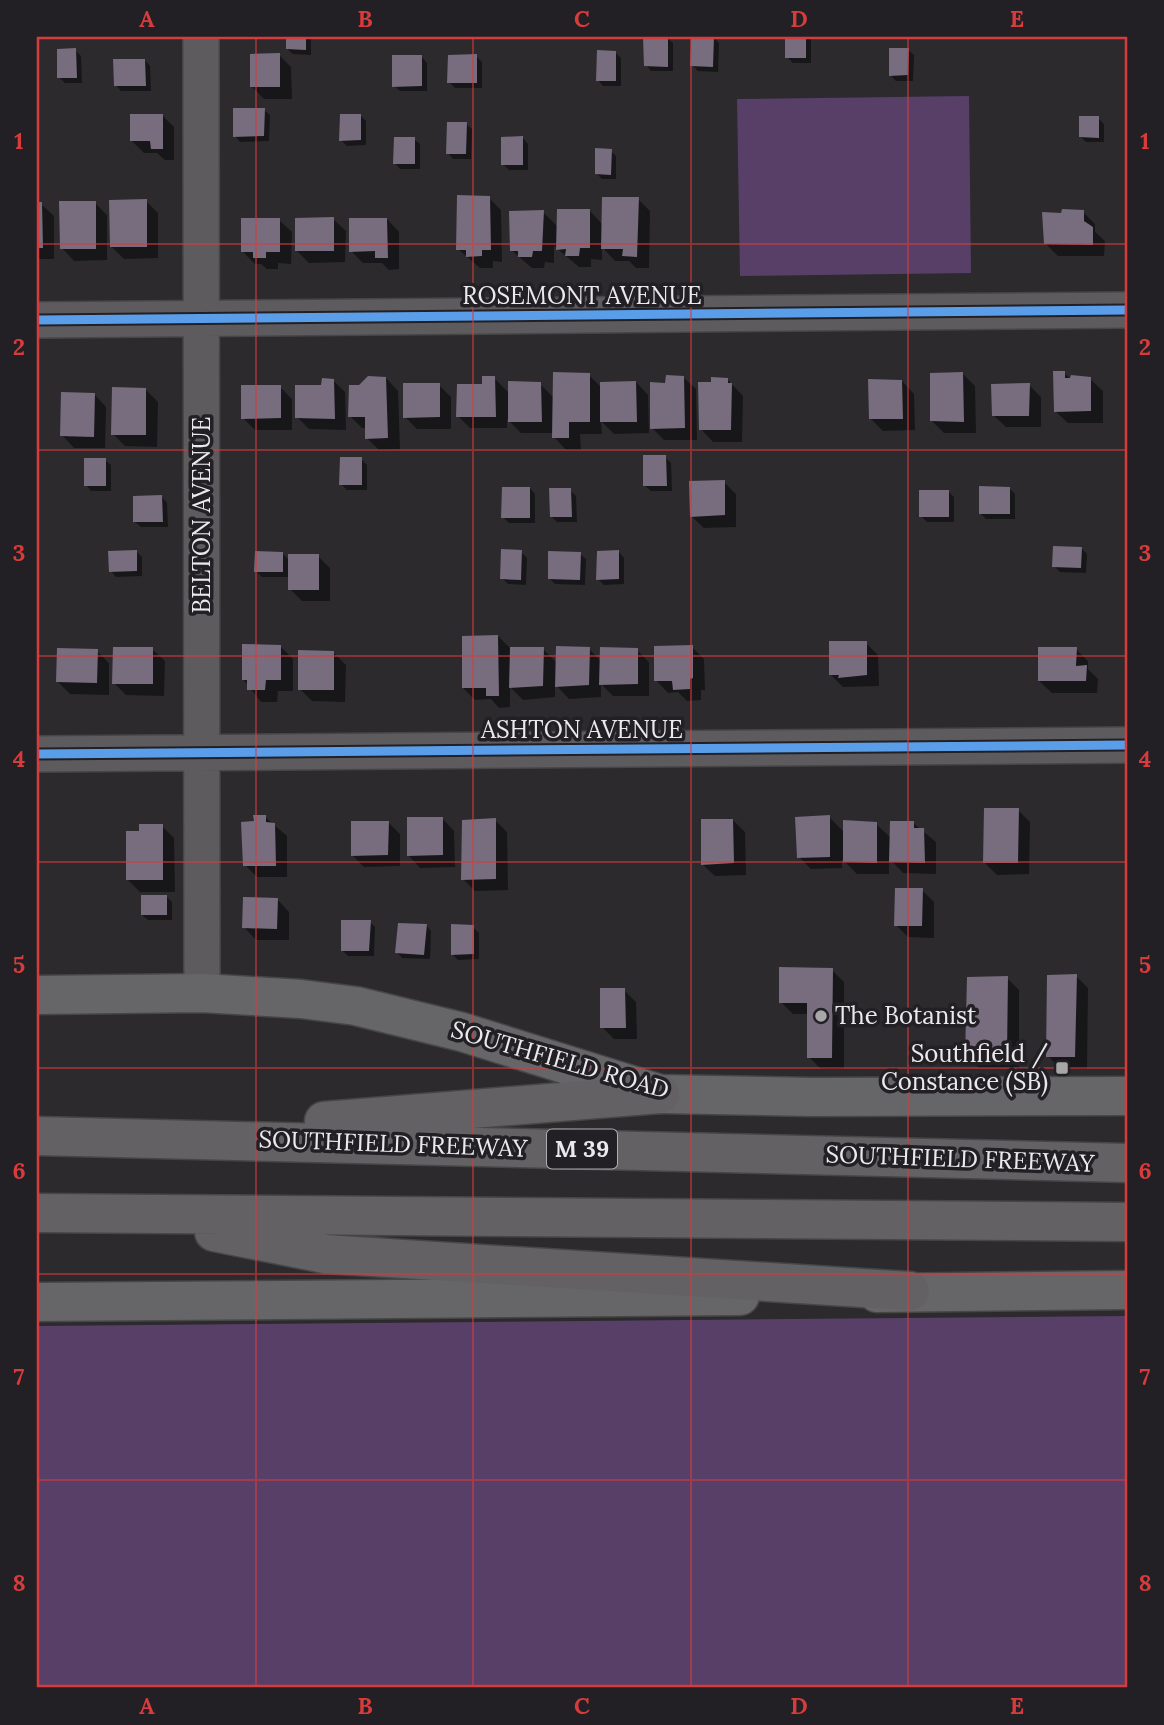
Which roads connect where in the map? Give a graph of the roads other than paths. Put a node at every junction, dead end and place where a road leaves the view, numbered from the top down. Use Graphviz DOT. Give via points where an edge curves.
graph roads {
  1 [pos="201,37"];
  2 [pos="1127,310"];
  3 [pos="201,318"];
  4 [pos="37,320"];
  5 [pos="1127,745"];
  6 [pos="203,752"];
  7 [pos="37,754"];
  8 [pos="202,993"];
  9 [pos="37,995"];
  10 [pos="660,1094"];
  11 [pos="1127,1096"];
  12 [pos="37,1136"];
  13 [pos="127,1137"];
  14 [pos="1127,1163"];
  15 [pos="37,1213"];
  16 [pos="126,1215"];
  17 [pos="1127,1222"];
  18 [pos="1127,1290"];
  19 [pos="911,1292"];
  20 [pos="37,1302"];
  1 -- 3 [label="street, BELTON AVENUE"];
  2 -- 3 [label="street, ROSEMONT AVENUE"];
  3 -- 4 [label="street, ROSEMONT AVENUE"];
  3 -- 6 [label="street, BELTON AVENUE"];
  5 -- 6 [label="street, ASHTON AVENUE"];
  6 -- 7 [label="street, ASHTON AVENUE"];
  6 -- 8 [label="street, BELTON AVENUE"];
  8 -- 9 [label="main road, SOUTHFIELD ROAD"];
  8 -- 10 [label="main road, SOUTHFIELD ROAD" via="301,999 405,1016"];
  10 -- 11 [label="main road, SOUTHFIELD ROAD"];
  10 -- 13 [label="highway"];
  12 -- 13 [label="highway, SOUTHFIELD FREEWAY / M 39"];
  13 -- 14 [label="highway, SOUTHFIELD FREEWAY / M 39"];
  15 -- 16 [label="highway"];
  16 -- 17 [label="highway"];
  16 -- 19 [label="highway" via="326,1254"];
  18 -- 19 [label="main road"];
  19 -- 20 [label="main road"];
}
